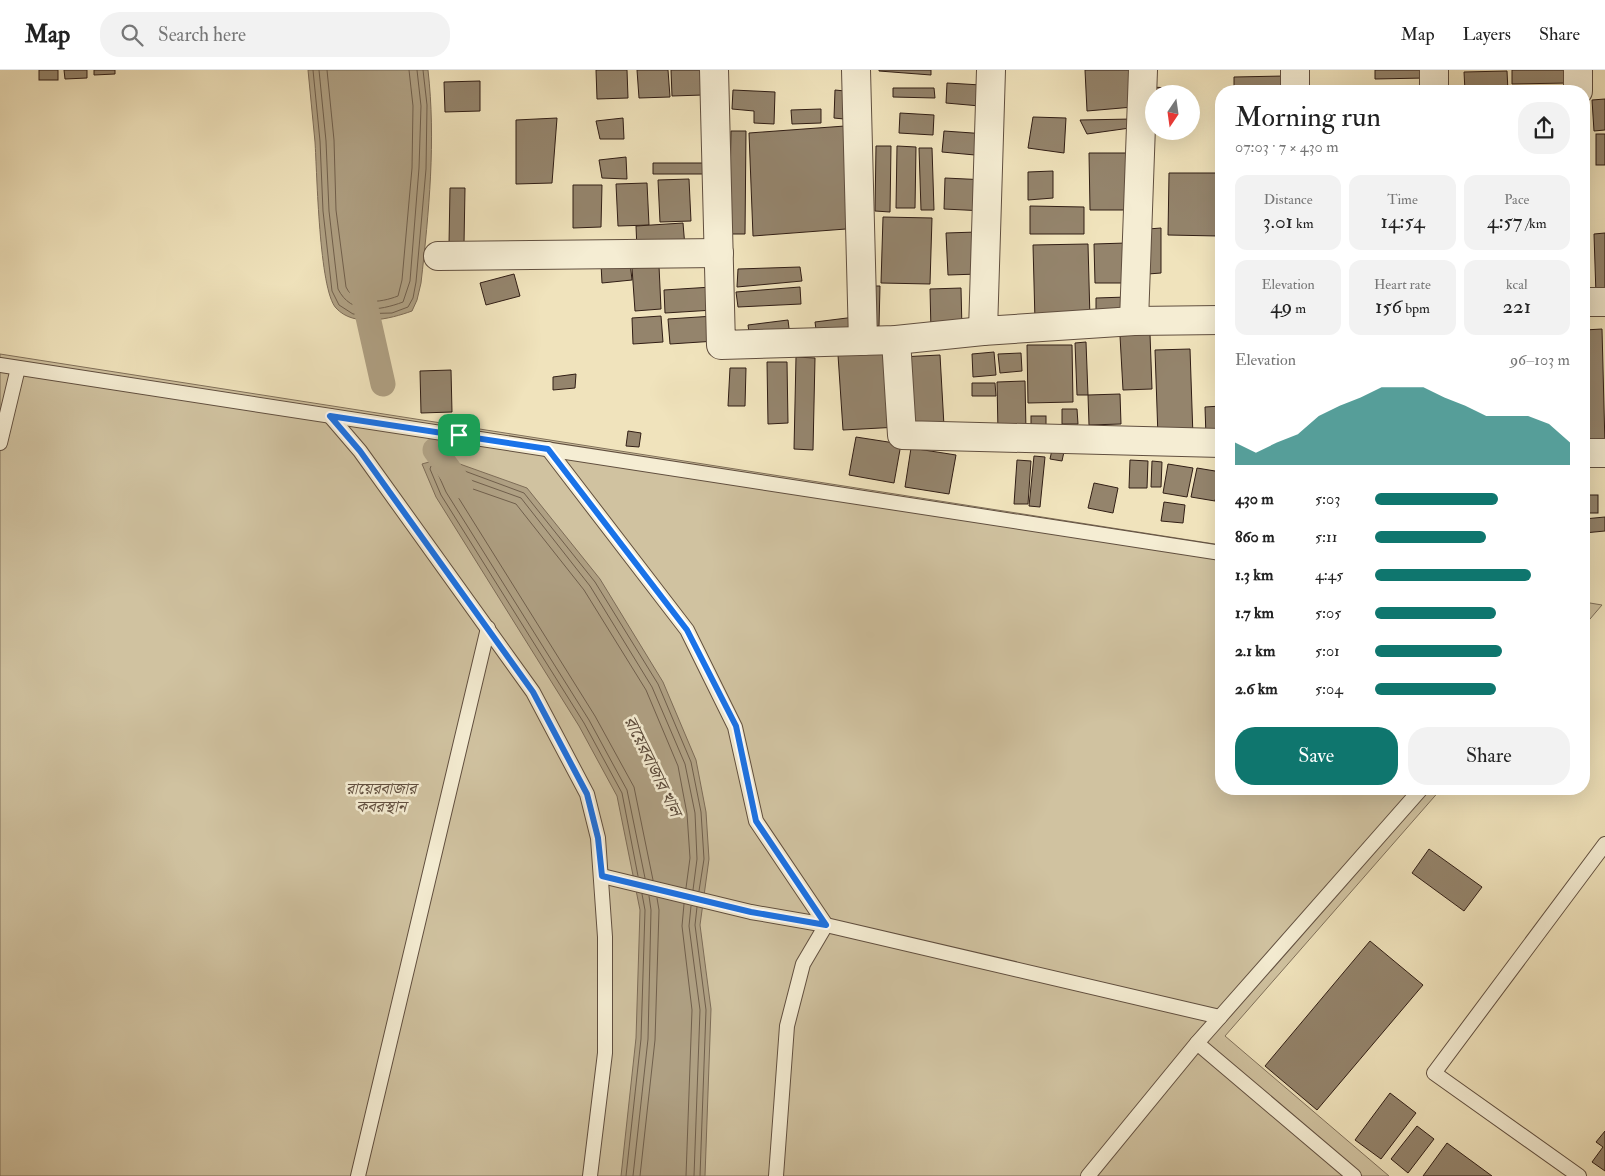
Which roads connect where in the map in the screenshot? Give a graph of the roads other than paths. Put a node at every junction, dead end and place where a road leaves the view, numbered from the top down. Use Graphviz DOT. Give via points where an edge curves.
graph roads {
  1 [pos="714,70"];
  2 [pos="856,70"];
  3 [pos="991,70"];
  4 [pos="1143,70"];
  5 [pos="1295,70"];
  6 [pos="1434,70"];
  7 [pos="1578,70"];
  8 [pos="1295,85"];
  9 [pos="1434,85"];
  10 [pos="1578,85"];
  11 [pos="719,253"];
  12 [pos="438,256"];
  13 [pos="1590,302"];
  14 [pos="1605,302"];
  15 [pos="1215,320"];
  16 [pos="1134,321"];
  17 [pos="983,331"];
  18 [pos="896,340"];
  19 [pos="864,341"];
  20 [pos="0,366"];
  21 [pos="18,368"];
  22 [pos="330,416"];
  23 [pos="0,443"];
  24 [pos="1215,443"];
  25 [pos="548,449"];
  26 [pos="1590,453"];
  27 [pos="1605,453"];
  28 [pos="1215,552"];
  29 [pos="488,628"];
  30 [pos="1416,795"];
  31 [pos="1605,844"];
  32 [pos="602,876"];
  33 [pos="826,925"];
  34 [pos="1220,1017"];
  35 [pos="1198,1043"];
  36 [pos="358,1176"];
  37 [pos="590,1176"];
  38 [pos="776,1176"];
  39 [pos="1088,1176"];
  40 [pos="1354,1176"];
  41 [pos="1579,1176"];
  1 -- 11 [label="street"];
  2 -- 19 [label="street"];
  3 -- 17 [label="street"];
  4 -- 16 [label="street"];
  5 -- 8 [label="street"];
  6 -- 9 [label="street"];
  7 -- 10 [label="street"];
  11 -- 12 [label="street"];
  11 -- 19 [label="street" via="721,345"];
  13 -- 14 [label="street"];
  15 -- 16 [label="street"];
  16 -- 17 [label="street"];
  17 -- 18 [label="street"];
  18 -- 19 [label="street"];
  18 -- 24 [label="street" via="902,435"];
  20 -- 21 [label="lane"];
  21 -- 22 [label="lane"];
  21 -- 23 [label="lane"];
  22 -- 25 [label="lane"];
  22 -- 29 [label="lane" via="360,451"];
  25 -- 28 [label="lane"];
  25 -- 33 [label="lane" via="687,630 736,726 756,821"];
  26 -- 27 [label="street"];
  29 -- 32 [label="lane" via="533,692 587,794 598,838"];
  29 -- 36 [label="lane"];
  30 -- 34 [label="lane"];
  31 -- 41 [label="lane" via="1434,1072"];
  32 -- 33 [label="lane" via="751,912"];
  32 -- 37 [label="lane" via="604,1053"];
  33 -- 34 [label="lane"];
  33 -- 38 [label="lane" via="803,964 787,1026"];
  34 -- 35 [label="lane"];
  35 -- 39 [label="lane"];
  35 -- 40 [label="lane"];
}
